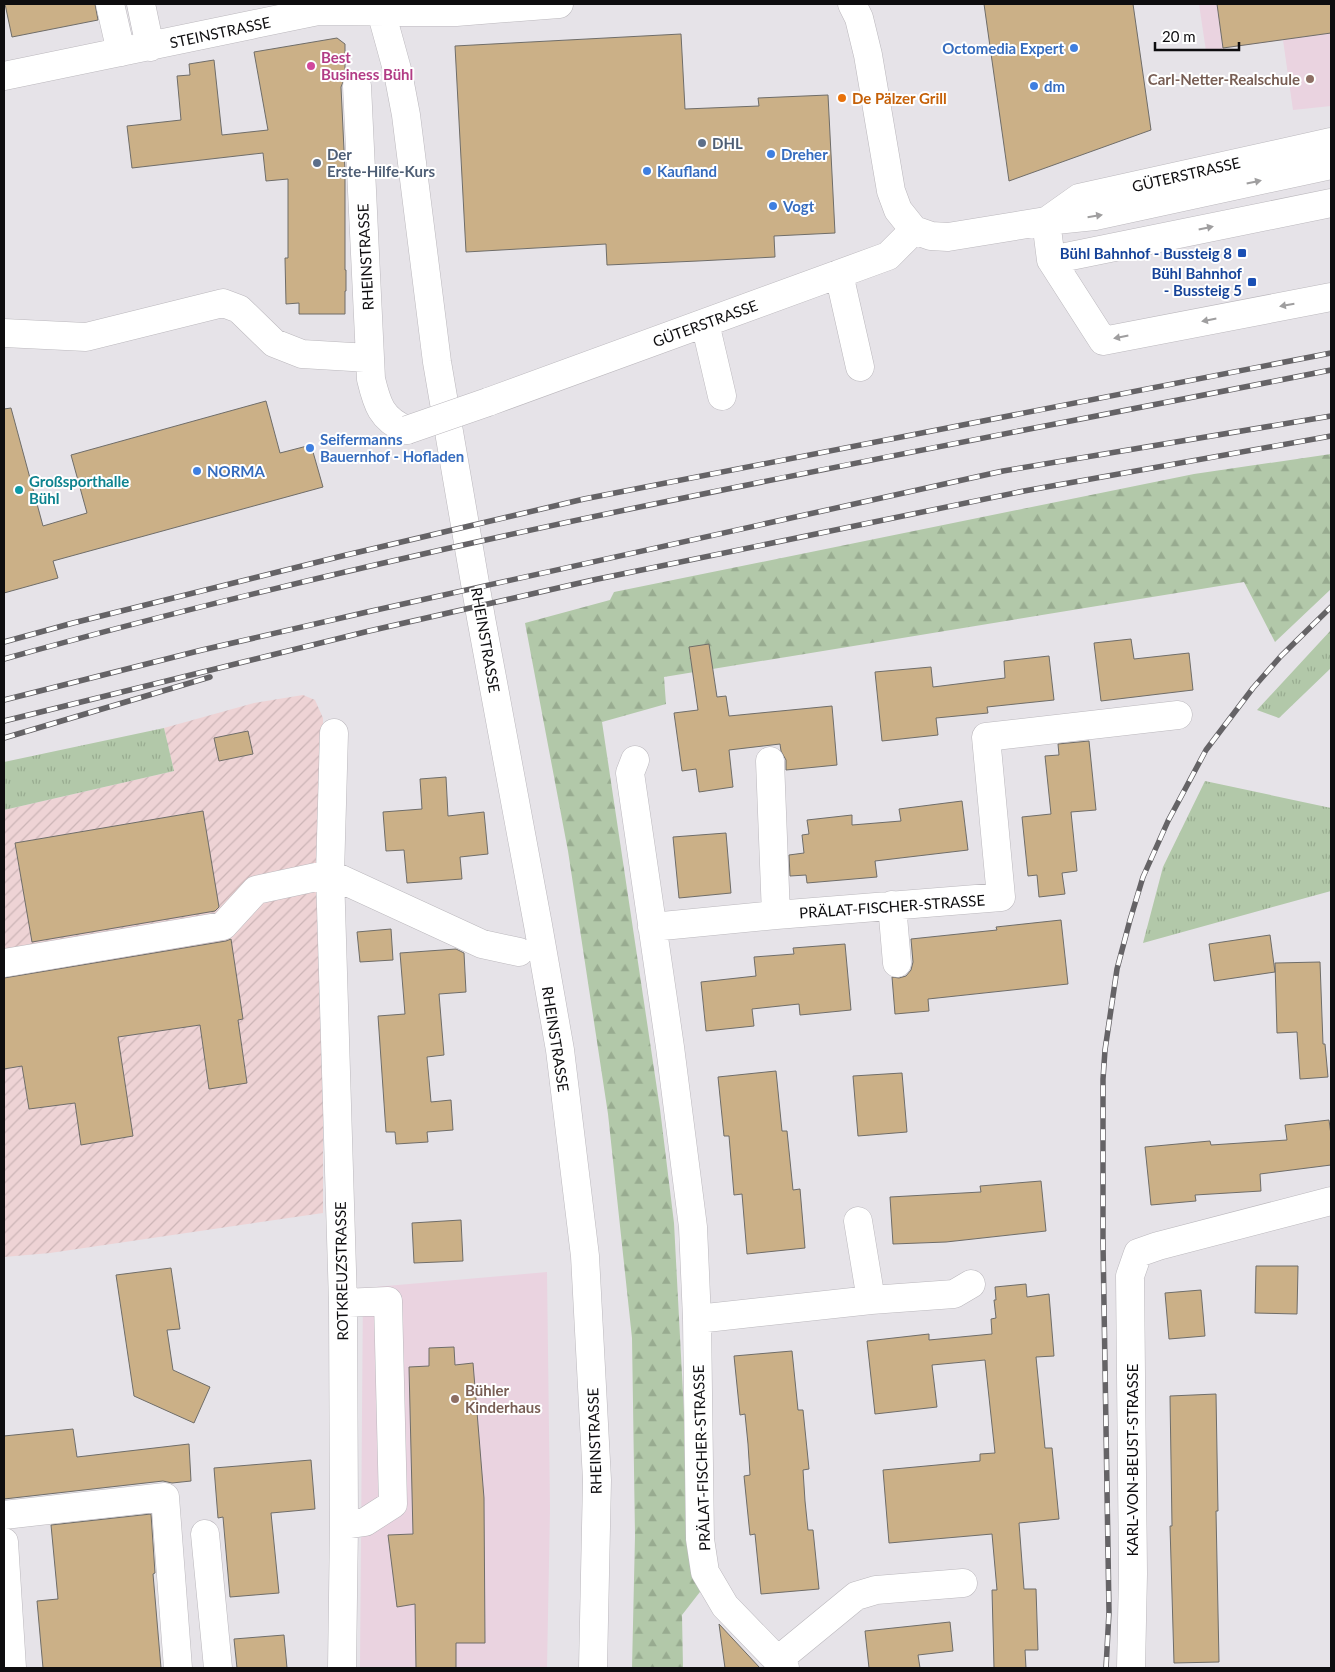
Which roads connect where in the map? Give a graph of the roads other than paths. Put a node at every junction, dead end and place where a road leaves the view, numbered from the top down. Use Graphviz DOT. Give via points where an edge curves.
graph roads {
  1 [pos="110,4"];
  2 [pos="141,4"];
  3 [pos="559,4"];
  4 [pos="852,4"];
  5 [pos="380,8"];
  6 [pos="150,47"];
  7 [pos="121,52"];
  8 [pos="4,74"];
  9 [pos="357,86"];
  10 [pos="1331,142"];
  11 [pos="1331,165"];
  12 [pos="1331,203"];
  13 [pos="1046,221"];
  14 [pos="914,230"];
  15 [pos="1051,260"];
  16 [pos="839,274"];
  17 [pos="1331,297"];
  18 [pos="705,323"];
  19 [pos="4,333"];
  20 [pos="369,358"];
  21 [pos="860,367"];
  22 [pos="722,396"];
  23 [pos="488,402"];
  24 [pos="1178,715"];
  25 [pos="334,732"];
  26 [pos="635,760"];
  27 [pos="770,761"];
  28 [pos="330,874"];
  29 [pos="892,906"];
  30 [pos="776,915"];
  31 [pos="652,927"];
  32 [pos="519,952"];
  33 [pos="4,963"];
  34 [pos="897,963"];
  35 [pos="1331,1201"];
  36 [pos="858,1221"];
  37 [pos="971,1284"];
  38 [pos="871,1300"];
  39 [pos="343,1303"];
  40 [pos="697,1319"];
  41 [pos="4,1515"];
  42 [pos="344,1525"];
  43 [pos="205,1534"];
  44 [pos="4,1542"];
  45 [pos="963,1583"];
  46 [pos="782,1664"];
  47 [pos="12,1668"];
  48 [pos="178,1668"];
  49 [pos="218,1668"];
  50 [pos="342,1668"];
  51 [pos="592,1668"];
  52 [pos="1131,1668"];
  1 -- 7 [label="street"];
  2 -- 6 [label="street"];
  3 -- 5 [label="street, STEINSTRASSE" via="456,12"];
  4 -- 14 [label="street" via="868,55 890,191 898,210"];
  5 -- 6 [label="street, STEINSTRASSE" via="318,11"];
  5 -- 51 [label="street, RHEINSTRASSE" via="406,115 437,362 560,1050 588,1305 597,1480"];
  6 -- 7 [label="street, STEINSTRASSE"];
  7 -- 8 [label="street, STEINSTRASSE"];
  9 -- 20 [label="street, RHEINSTRASSE"];
  10 -- 13 [label="street, GÜTERSTRASSE" via="1079,198"];
  13 -- 11 [label="street, GÜTERSTRASSE, one-way" via="1095,216"];
  15 -- 12 [label="street, one-way"];
  13 -- 14 [label="street, GÜTERSTRASSE" via="948,237"];
  13 -- 15 [label="street"];
  14 -- 16 [label="street, GÜTERSTRASSE" via="888,256"];
  17 -- 15 [label="street, one-way" via="1103,340"];
  16 -- 18 [label="street, GÜTERSTRASSE"];
  16 -- 21 [label="street"];
  18 -- 22 [label="street"];
  18 -- 23 [label="street, GÜTERSTRASSE"];
  19 -- 20 [label="street" via="86,337 223,303 239,309 274,343 302,354"];
  20 -- 23 [label="street, RHEINSTRASSE, bridge" via="376,398 382,412 393,424 406,430"];
  24 -- 29 [label="street, PRÄLAT-FISCHER-STRASSE" via="986,737 1001,898"];
  25 -- 28 [label="street, ROTKREUZSTRASSE"];
  26 -- 31 [label="street, PRÄLAT-FISCHER-STRASSE" via="630,773"];
  27 -- 30 [label="street"];
  28 -- 32 [label="street" via="482,944"];
  28 -- 33 [label="street" via="256,890 223,926"];
  28 -- 39 [label="street, ROTKREUZSTRASSE"];
  29 -- 30 [label="street, PRÄLAT-FISCHER-STRASSE"];
  29 -- 34 [label="street"];
  30 -- 31 [label="street, PRÄLAT-FISCHER-STRASSE"];
  31 -- 40 [label="street, PRÄLAT-FISCHER-STRASSE" via="693,1228"];
  35 -- 52 [label="street, KARL-VON-BEUST-STRASSE" via="1138,1253 1130,1276"];
  36 -- 38 [label="street"];
  37 -- 38 [label="street" via="954,1294"];
  38 -- 40 [label="street"];
  39 -- 42 [label="street, ROTKREUZSTRASSE"];
  39 -- 42 [label="street" via="388,1301 393,1504 365,1522"];
  40 -- 46 [label="street, PRÄLAT-FISCHER-STRASSE" via="700,1539 705,1572 725,1606"];
  41 -- 48 [label="street" via="165,1497"];
  42 -- 50 [label="street, ROTKREUZSTRASSE"];
  43 -- 49 [label="street"];
  44 -- 47 [label="street"];
  45 -- 46 [label="street, PRÄLAT-FISCHER-STRASSE" via="876,1590 856,1596"];
}
